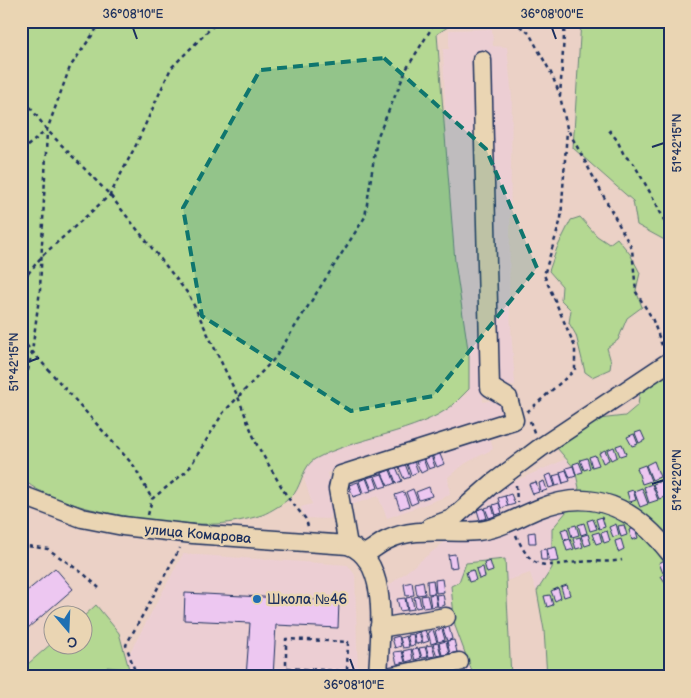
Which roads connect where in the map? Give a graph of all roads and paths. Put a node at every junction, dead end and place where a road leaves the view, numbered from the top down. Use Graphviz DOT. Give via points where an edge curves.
graph roads {
  1 [pos="102,21"];
  2 [pos="218,21"];
  3 [pos="436,21"];
  4 [pos="513,21"];
  5 [pos="565,21"];
  6 [pos="482,60"];
  7 [pos="21,94"];
  8 [pos="560,96"];
  9 [pos="567,128"];
  10 [pos="47,130"];
  11 [pos="609,130"];
  12 [pos="21,151"];
  13 [pos="110,195"];
  14 [pos="670,234"];
  15 [pos="42,256"];
  16 [pos="21,278"];
  17 [pos="21,339"];
  18 [pos="32,352"];
  19 [pos="669,362"];
  20 [pos="238,397"];
  21 [pos="21,402"];
  22 [pos="533,453"];
  23 [pos="21,495"];
  24 [pos="152,499"];
  25 [pos="531,512"];
  26 [pos="511,522"];
  27 [pos="145,529"];
  28 [pos="420,531"];
  29 [pos="184,533"];
  30 [pos="316,543"];
  31 [pos="21,545"];
  32 [pos="348,545"];
  33 [pos="670,553"];
  34 [pos="368,559"];
  35 [pos="622,560"];
  36 [pos="99,588"];
  37 [pos="446,616"];
  38 [pos="379,628"];
  39 [pos="459,662"];
  40 [pos="347,670"];
  41 [pos="137,677"];
  42 [pos="341,677"];
  43 [pos="378,677"];
  44 [pos="388,677"];
  1 -- 10 [label="path" via="70,67"];
  2 -- 13 [label="path" via="171,68"];
  3 -- 20 [label="path" via="407,68 377,138 365,217 275,358"];
  4 -- 8 [label="path" via="529,33"];
  5 -- 8 [label="path"];
  6 -- 32 [label="street" via="490,387 508,398 514,420 341,475 338,489"];
  7 -- 10 [label="path"];
  8 -- 9 [label="path"];
  9 -- 19 [label="path" via="632,249 636,292 652,318"];
  9 -- 22 [label="path" via="561,219 544,275 575,347 575,370 526,412"];
  10 -- 12 [label="path"];
  10 -- 13 [label="path"];
  10 -- 15 [label="path"];
  11 -- 14 [label="path" via="624,155 634,164"];
  13 -- 15 [label="path"];
  13 -- 20 [label="path" via="189,295"];
  15 -- 16 [label="path"];
  15 -- 18 [label="path"];
  17 -- 18 [label="path"];
  18 -- 21 [label="path"];
  18 -- 24 [label="path" via="134,466"];
  19 -- 22 [label="street"];
  20 -- 24 [label="path" via="223,413 188,470"];
  20 -- 30 [label="path" via="257,444 288,498 305,518"];
  22 -- 25 [label="path" via="520,470 515,492 520,507"];
  22 -- 28 [label="street" via="452,519"];
  23 -- 27 [label="street, улица Комарова" via="82,518"];
  24 -- 27 [label="path"];
  25 -- 26 [label="street"];
  25 -- 33 [label="street" via="572,498 596,500 626,512 654,532"];
  26 -- 28 [label="street" via="478,531"];
  26 -- 35 [label="path" via="521,546 530,560 538,565 586,561 607,564"];
  27 -- 29 [label="street, улица Комарова"];
  28 -- 34 [label="street" via="388,539"];
  29 -- 30 [label="street, улица Комарова"];
  29 -- 41 [label="path" via="181,546 126,645"];
  30 -- 32 [label="street, улица Комарова"];
  31 -- 36 [label="path" via="48,549"];
  32 -- 34 [label="street, улица Комарова"];
  34 -- 38 [label="street" via="379,593"];
  37 -- 38 [label="street"];
  38 -- 43 [label="street"];
  39 -- 44 [label="street"];
  40 -- 42 [label="path" via="348,642 286,639 286,668 341,671"];
}
